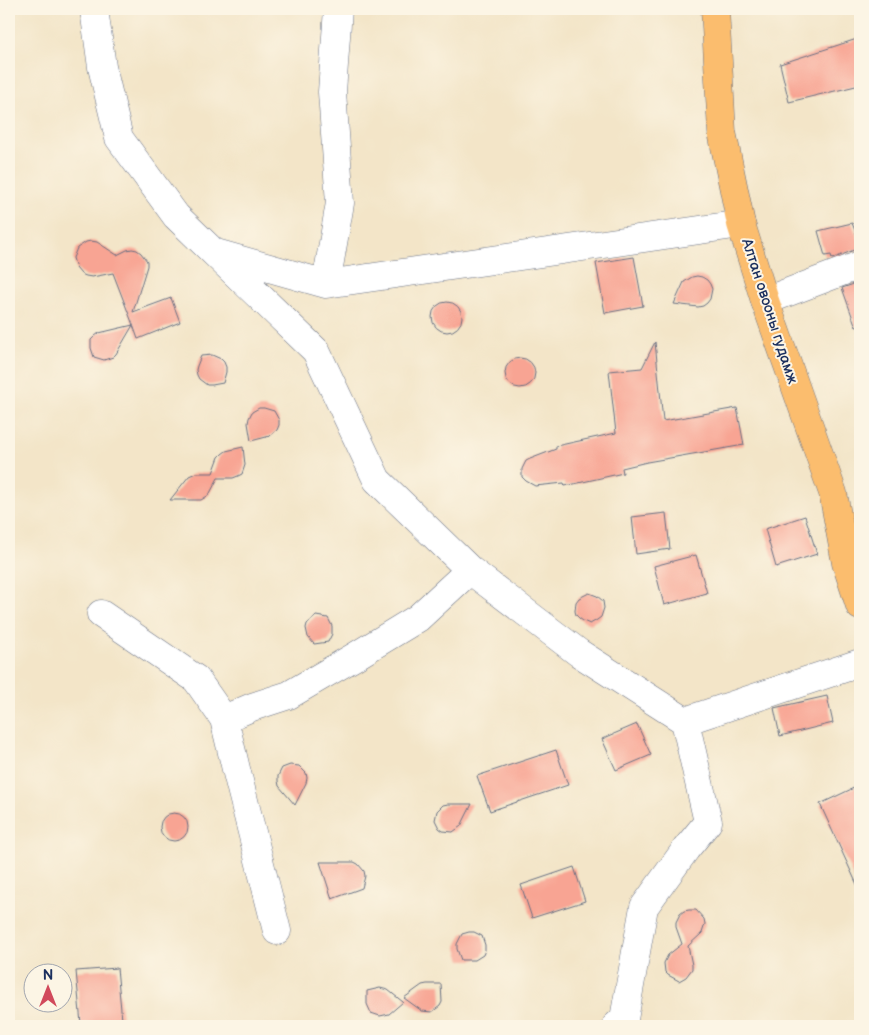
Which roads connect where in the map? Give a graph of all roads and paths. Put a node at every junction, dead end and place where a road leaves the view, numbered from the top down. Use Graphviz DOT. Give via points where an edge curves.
graph roads {
  1 [pos="94,9"];
  2 [pos="338,9"];
  3 [pos="715,9"];
  4 [pos="741,224"];
  5 [pos="212,252"];
  6 [pos="860,265"];
  7 [pos="326,284"];
  8 [pos="765,301"];
  9 [pos="470,570"];
  10 [pos="860,606"];
  11 [pos="101,614"];
  12 [pos="860,663"];
  13 [pos="224,719"];
  14 [pos="685,721"];
  15 [pos="278,931"];
  16 [pos="616,1026"];
  1 -- 5 [label="street" via="102,67 119,138 176,216"];
  2 -- 7 [label="street" via="332,92 340,203"];
  3 -- 4 [label="main road, Алтан овооны гудамж" via="722,132"];
  4 -- 7 [label="street"];
  4 -- 8 [label="main road, Алтан овооны гудамж"];
  5 -- 7 [label="street"];
  5 -- 9 [label="street" via="316,351 377,480"];
  6 -- 8 [label="street"];
  8 -- 10 [label="main road, Алтан овооны гудамж" via="833,493 846,563"];
  9 -- 13 [label="street" via="418,618 354,657 289,695"];
  9 -- 14 [label="street" via="579,653"];
  11 -- 13 [label="street" via="196,679"];
  12 -- 14 [label="street"];
  13 -- 15 [label="street"];
  14 -- 16 [label="street" via="708,822 644,907 624,1019"];
}
